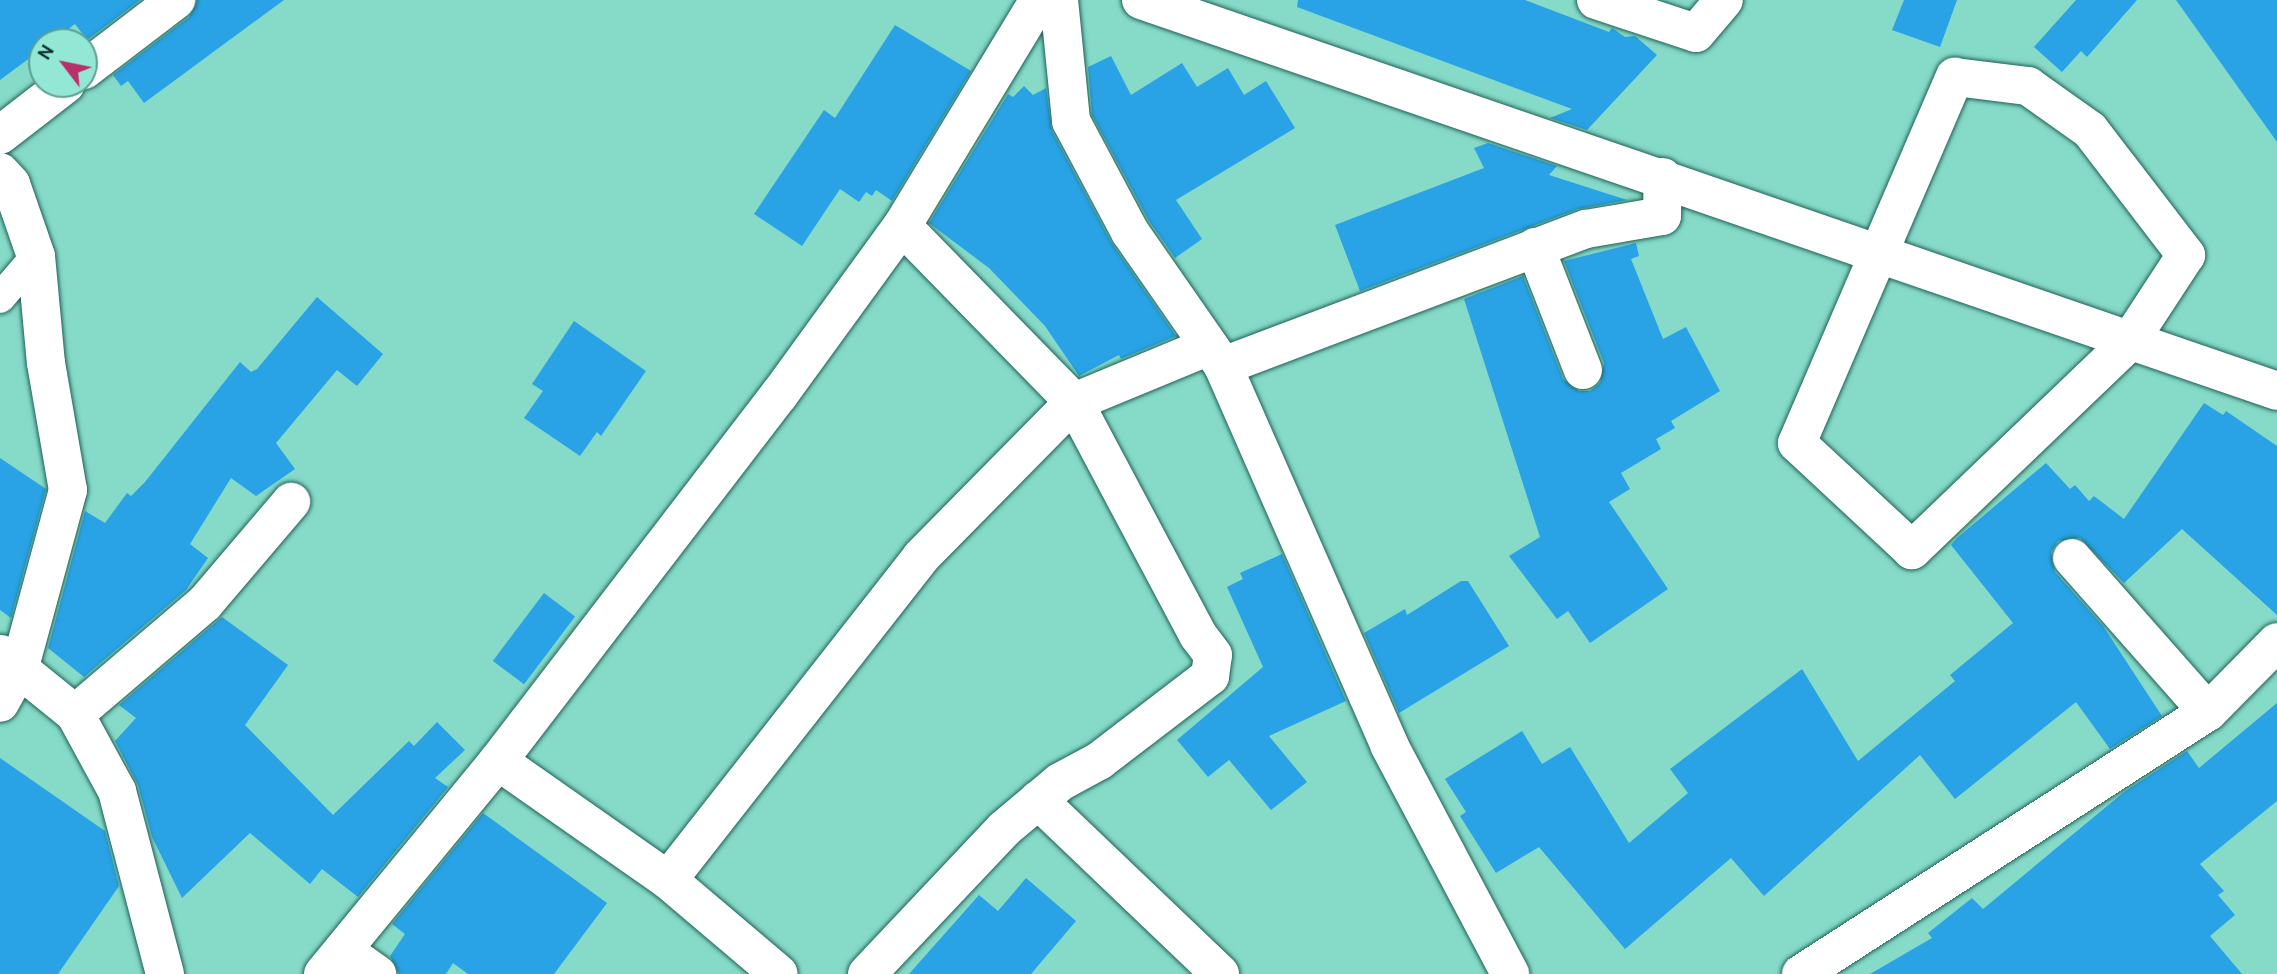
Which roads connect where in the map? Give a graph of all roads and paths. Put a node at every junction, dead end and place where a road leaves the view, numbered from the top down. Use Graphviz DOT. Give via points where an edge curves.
graph roads {
  1 [pos="176,0"];
  2 [pos="1039,0"];
  3 [pos="1059,0"];
  4 [pos="1141,0"];
  5 [pos="1596,0"];
  6 [pos="1724,0"];
  7 [pos="1191,7"];
  8 [pos="98,59"];
  9 [pos="48,98"];
  10 [pos="0,135"];
  11 [pos="0,172"];
  12 [pos="1663,177"];
  13 [pos="902,226"];
  14 [pos="1535,247"];
  15 [pos="1883,253"];
  16 [pos="36,256"];
  17 [pos="0,298"];
  18 [pos="2129,342"];
  19 [pos="1216,356"];
  20 [pos="1583,370"];
  21 [pos="2277,391"];
  22 [pos="1074,402"];
  23 [pos="291,502"];
  24 [pos="2072,558"];
  25 [pos="2277,642"];
  26 [pos="10,660"];
  27 [pos="0,703"];
  28 [pos="2208,712"];
  29 [pos="75,714"];
  30 [pos="498,761"];
  31 [pos="1038,800"];
  32 [pos="668,880"];
  33 [pos="333,962"];
  34 [pos="164,974"];
  35 [pos="377,974"];
  36 [pos="779,974"];
  37 [pos="867,974"];
  38 [pos="1220,974"];
  39 [pos="1510,974"];
  40 [pos="1801,974"];
  1 -- 8 [label="street"];
  2 -- 13 [label="street"];
  3 -- 19 [label="street" via="1071,121 1130,232"];
  4 -- 7 [label="street"];
  5 -- 6 [label="street" via="1696,33"];
  7 -- 12 [label="street"];
  9 -- 10 [label="street"];
  11 -- 16 [label="street" via="12,184"];
  12 -- 14 [label="street" via="1662,216 1586,229"];
  12 -- 15 [label="street"];
  13 -- 22 [label="street"];
  13 -- 30 [label="street" via="779,395"];
  14 -- 19 [label="street"];
  14 -- 20 [label="street"];
  15 -- 18 [label="street"];
  15 -- 18 [label="street" via="1955,77 2028,86 2090,130 2186,256"];
  15 -- 18 [label="street" via="1797,443 1912,550"];
  16 -- 17 [label="lane"];
  16 -- 26 [label="street" via="46,363 68,490"];
  18 -- 21 [label="street"];
  19 -- 22 [label="street"];
  19 -- 39 [label="street" via="1389,745"];
  22 -- 31 [label="street" via="1198,635 1213,655 1210,676 1099,761"];
  22 -- 32 [label="street" via="922,557"];
  23 -- 29 [label="street" via="205,603"];
  24 -- 28 [label="street"];
  25 -- 28 [label="street"];
  26 -- 27 [label="street"];
  26 -- 29 [label="street"];
  28 -- 40 [label="street"];
  29 -- 34 [label="street" via="117,791"];
  30 -- 32 [label="street"];
  30 -- 33 [label="street"];
  31 -- 37 [label="street" via="1004,829"];
  31 -- 38 [label="street"];
  32 -- 36 [label="street"];
  33 -- 35 [label="street"];
}
